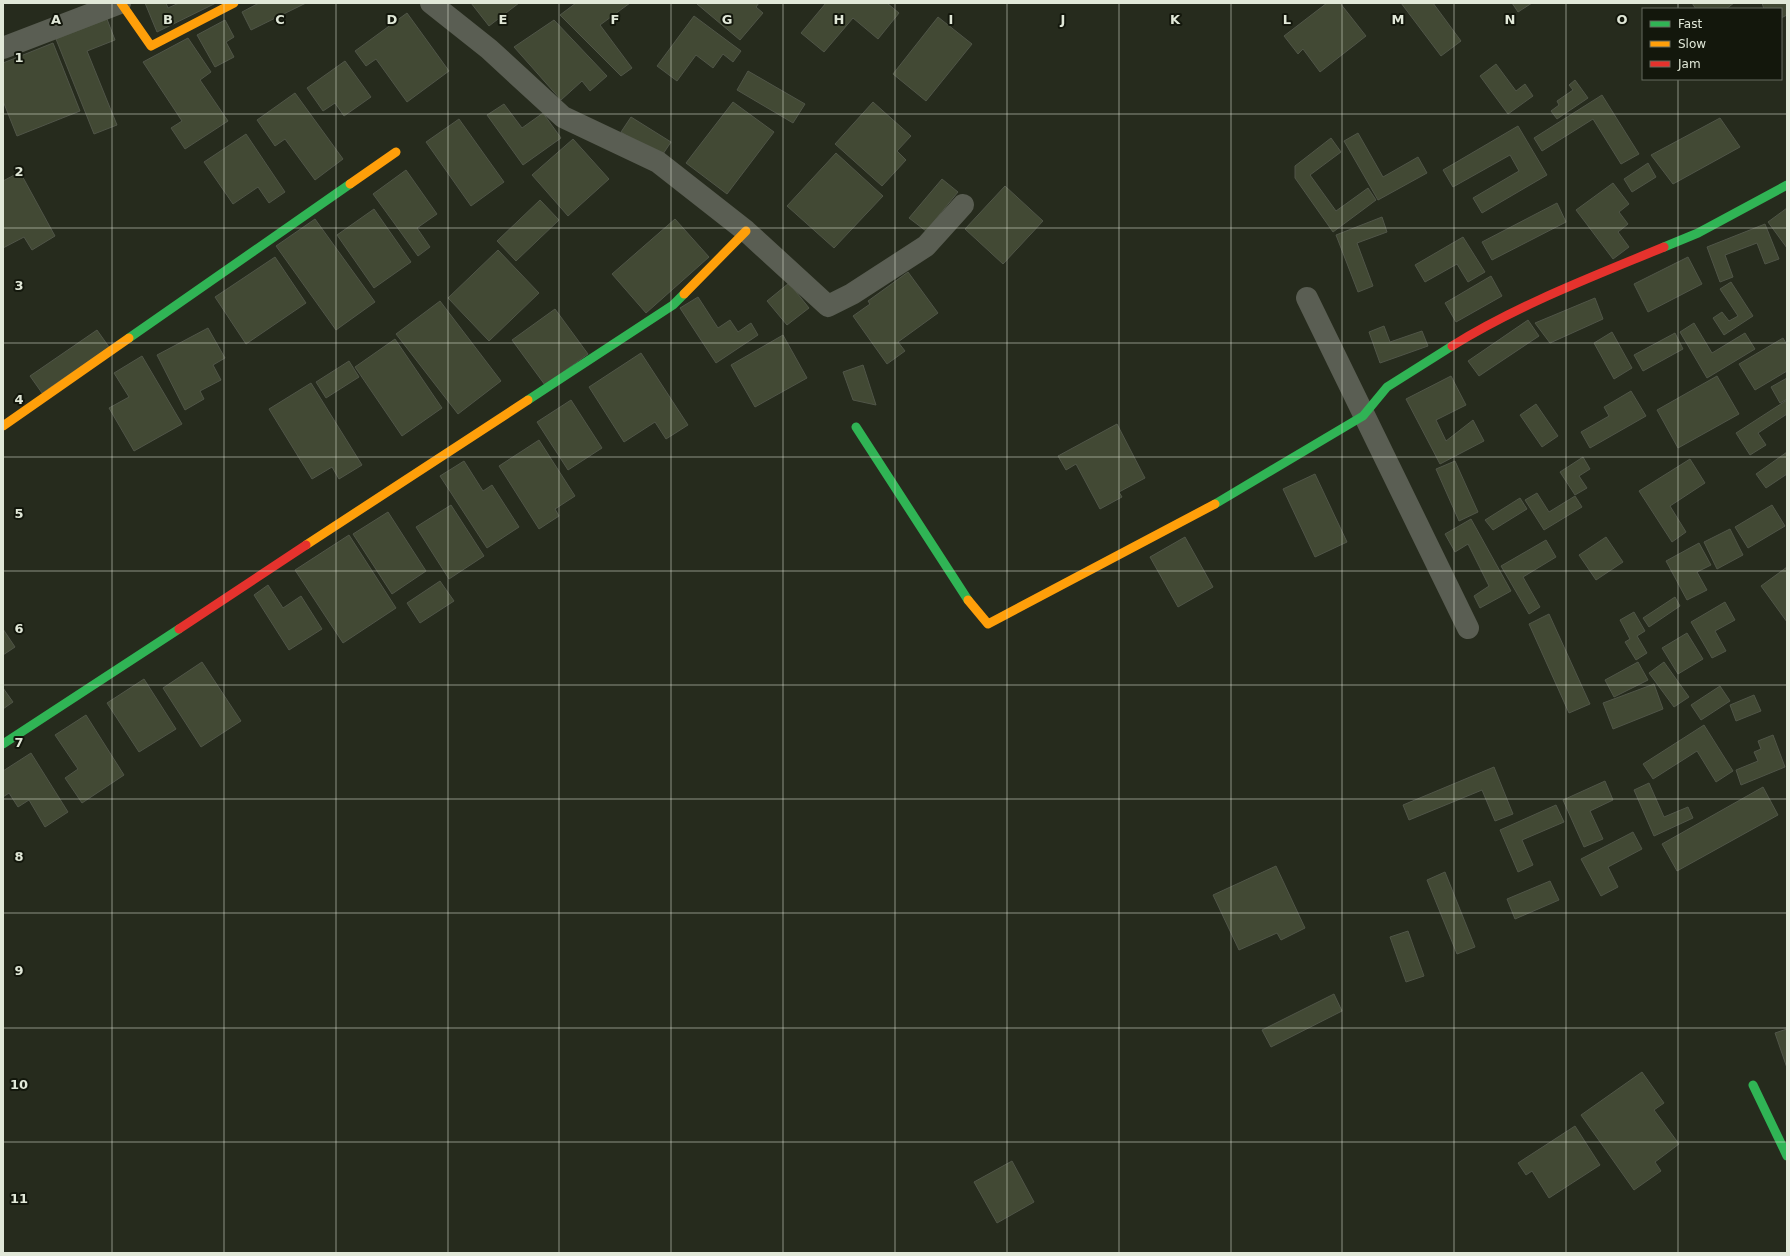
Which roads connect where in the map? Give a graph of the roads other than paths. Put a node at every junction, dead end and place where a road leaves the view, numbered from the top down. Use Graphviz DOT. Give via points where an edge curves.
graph roads {
  1 [pos="120,3"];
  2 [pos="234,3"];
  3 [pos="431,3"];
  4 [pos="3,48"];
  5 [pos="396,152"];
  6 [pos="1787,185"];
  7 [pos="963,205"];
  8 [pos="746,231"];
  9 [pos="1308,298"];
  10 [pos="1363,416"];
  11 [pos="3,426"];
  12 [pos="856,426"];
  13 [pos="1468,628"];
  14 [pos="3,744"];
  15 [pos="1753,1085"];
  16 [pos="1787,1156"];
  1 -- 2 [label="street" via="151,46"];
  1 -- 4 [label="street"];
  3 -- 8 [label="street" via="489,49 563,117 658,162"];
  5 -- 11 [label="street"];
  6 -- 10 [label="street" via="1698,233 1560,290 1478,330 1387,387"];
  7 -- 8 [label="street" via="926,246 852,294 828,306"];
  8 -- 14 [label="street" via="673,306"];
  9 -- 10 [label="street"];
  10 -- 12 [label="street" via="1226,498 988,624 972,606"];
  10 -- 13 [label="street"];
  15 -- 16 [label="street"];
}
